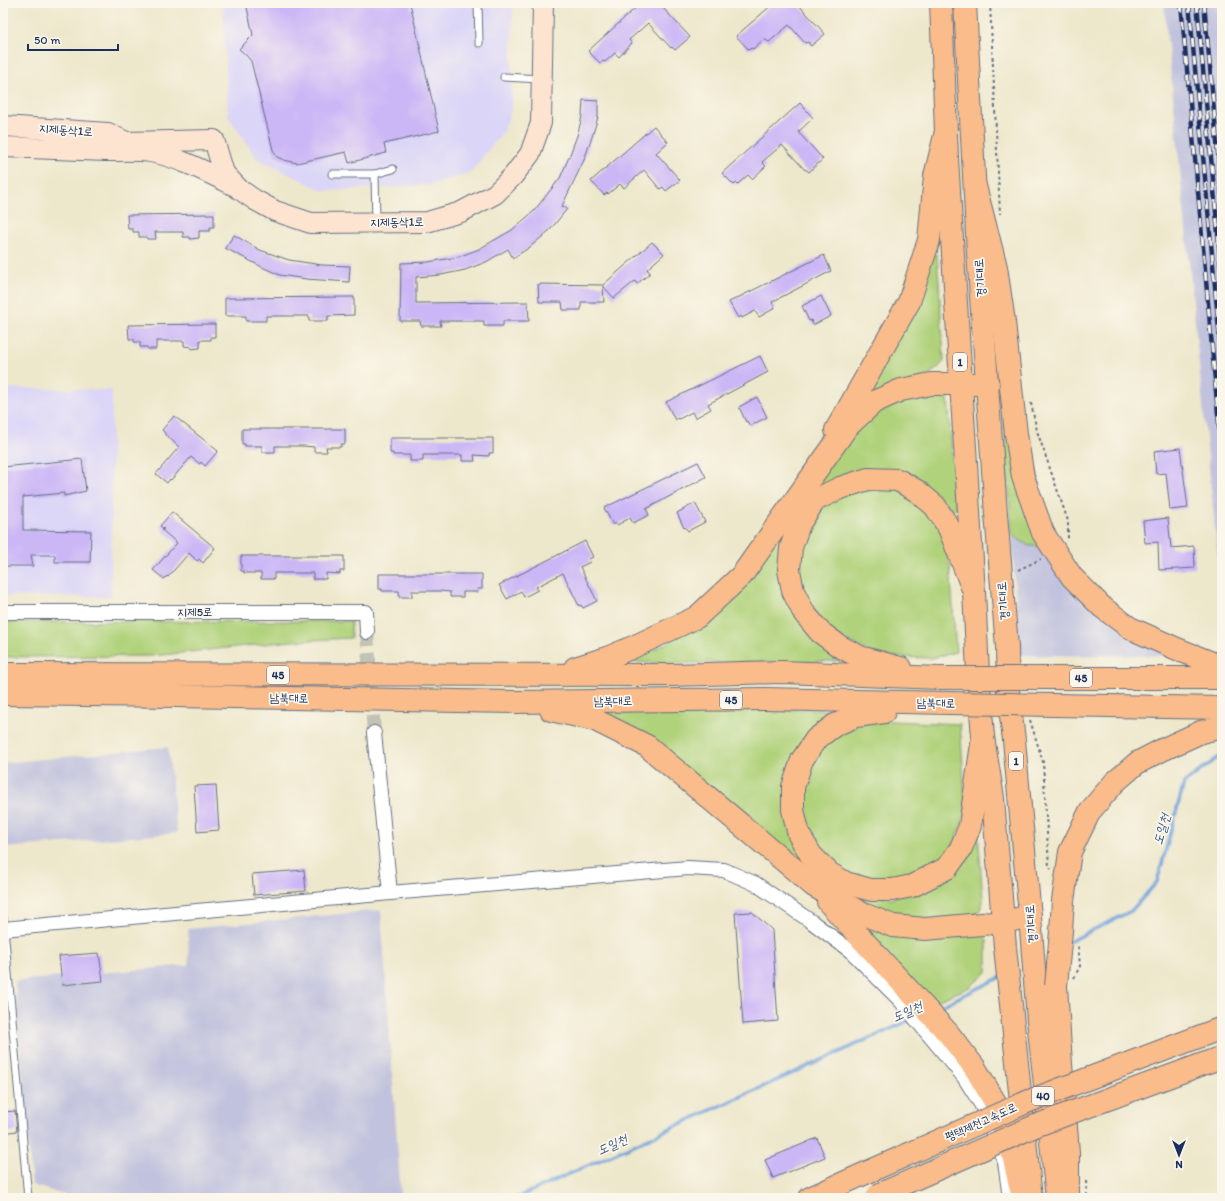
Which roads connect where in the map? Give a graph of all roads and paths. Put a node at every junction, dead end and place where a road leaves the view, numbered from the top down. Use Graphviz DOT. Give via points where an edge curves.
graph roads {
  1 [pos="478,3"];
  2 [pos="543,3"];
  3 [pos="941,3"];
  4 [pos="965,3"];
  5 [pos="479,43"];
  6 [pos="504,77"];
  7 [pos="542,79"];
  8 [pos="3,126"];
  9 [pos="946,131"];
  10 [pos="126,142"];
  11 [pos="3,147"];
  12 [pos="107,150"];
  13 [pos="393,169"];
  14 [pos="332,174"];
  15 [pos="375,174"];
  16 [pos="974,186"];
  17 [pos="239,189"];
  18 [pos="376,222"];
  19 [pos="962,384"];
  20 [pos="988,384"];
  21 [pos="801,492"];
  22 [pos="974,592"];
  23 [pos="3,612"];
  24 [pos="367,632"];
  25 [pos="1222,665"];
  26 [pos="3,674"];
  27 [pos="552,675"];
  28 [pos="940,678"];
  29 [pos="1222,678"];
  30 [pos="3,694"];
  31 [pos="512,702"];
  32 [pos="949,703"];
  33 [pos="1222,708"];
  34 [pos="1222,727"];
  35 [pos="374,733"];
  36 [pos="983,737"];
  37 [pos="814,886"];
  38 [pos="390,893"];
  39 [pos="1030,916"];
  40 [pos="1004,922"];
  41 [pos="3,925"];
  42 [pos="1046,989"];
  43 [pos="906,996"];
  44 [pos="1222,1028"];
  45 [pos="942,1039"];
  46 [pos="1222,1057"];
  47 [pos="875,1197"];
  48 [pos="28,1198"];
  49 [pos="810,1198"];
  50 [pos="1010,1198"];
  51 [pos="1023,1198"];
  52 [pos="1031,1198"];
  53 [pos="1057,1198"];
  54 [pos="1068,1198"];
  1 -- 5 [label="lane"];
  2 -- 7 [label="street, 지제동삭1로"];
  3 -- 9 [label="main road, 경기대로 / 1"];
  4 -- 16 [label="main road, 경기대로 / 1"];
  6 -- 7 [label="lane"];
  7 -- 18 [label="street, 지제동삭1로" via="541,124 530,154 495,194 461,212 427,222"];
  8 -- 10 [label="street, 지제동삭1로" via="108,133"];
  9 -- 19 [label="main road, 경기대로 / 1"];
  9 -- 21 [label="main road" via="935,176 929,240 909,302"];
  10 -- 12 [label="street, 지제동삭1로"];
  10 -- 17 [label="street, 지제동삭1로" via="214,140 224,173"];
  11 -- 12 [label="street, 지제동삭1로"];
  12 -- 17 [label="street" via="150,152 169,157 208,172"];
  13 -- 15 [label="lane"];
  14 -- 15 [label="lane"];
  15 -- 18 [label="lane"];
  16 -- 20 [label="main road, 경기대로 / 1"];
  16 -- 25 [label="main road, bridge" via="996,267 1023,476 1043,533 1072,577 1102,607 1130,628 1184,652"];
  17 -- 18 [label="street, 지제동삭1로" via="276,211 312,223"];
  19 -- 20 [label="main road"];
  19 -- 21 [label="main road" via="931,384 901,390 874,402 847,427"];
  19 -- 22 [label="main road, 경기대로 / 1"];
  20 -- 39 [label="main road, 경기대로 / 1" via="1008,690"];
  21 -- 27 [label="main road" via="742,576 697,617 607,658"];
  22 -- 28 [label="main road" via="949,528 935,506 898,480 868,479 840,488 815,500 799,524 791,548 789,570 793,591 804,613 820,632 860,657"];
  22 -- 36 [label="main road, 경기대로 / 1"];
  23 -- 24 [label="street, 지제5로" via="366,612"];
  26 -- 27 [label="main road, 남북대로 / 45"];
  27 -- 28 [label="main road, 남북대로 / 45" via="782,672"];
  28 -- 29 [label="main road, 남북대로 / 45, bridge"];
  30 -- 31 [label="main road, 남북대로 / 45"];
  31 -- 32 [label="main road, 남북대로 / 45" via="765,700"];
  31 -- 37 [label="main road" via="595,720 646,746"];
  32 -- 33 [label="main road, 남북대로 / 45, bridge"];
  32 -- 36 [label="main road" via="856,716 835,725 816,739 802,760 793,787 793,810 799,835 811,855 829,873 846,883 871,890 892,890 912,886 947,868 961,848 970,826"];
  34 -- 42 [label="main road, bridge" via="1201,732 1138,763 1115,782 1090,811 1070,852 1061,931"];
  35 -- 38 [label="street"];
  36 -- 40 [label="main road, 경기대로 / 1" via="994,798"];
  37 -- 40 [label="main road" via="861,913 893,926 926,929"];
  37 -- 43 [label="main road"];
  38 -- 41 [label="street"];
  38 -- 43 [label="street" via="688,868 724,870 756,884 812,922"];
  39 -- 40 [label="main road"];
  39 -- 42 [label="main road, 경기대로 / 1" via="1032,940"];
  40 -- 52 [label="main road, 경기대로 / 1"];
  41 -- 48 [label="lane"];
  42 -- 53 [label="main road, 경기대로 / 1"];
  42 -- 54 [label="main road" via="1061,1064 1068,1153"];
  43 -- 45 [label="main road"];
  44 -- 49 [label="main road, 평택제천고속도로 / 40, bridge" via="1030,1101"];
  45 -- 50 [label="street" via="981,1104 1005,1162"];
  45 -- 51 [label="main road" via="975,1068 995,1102 1013,1155"];
  46 -- 47 [label="main road, 40, bridge" via="1035,1126"];
}
